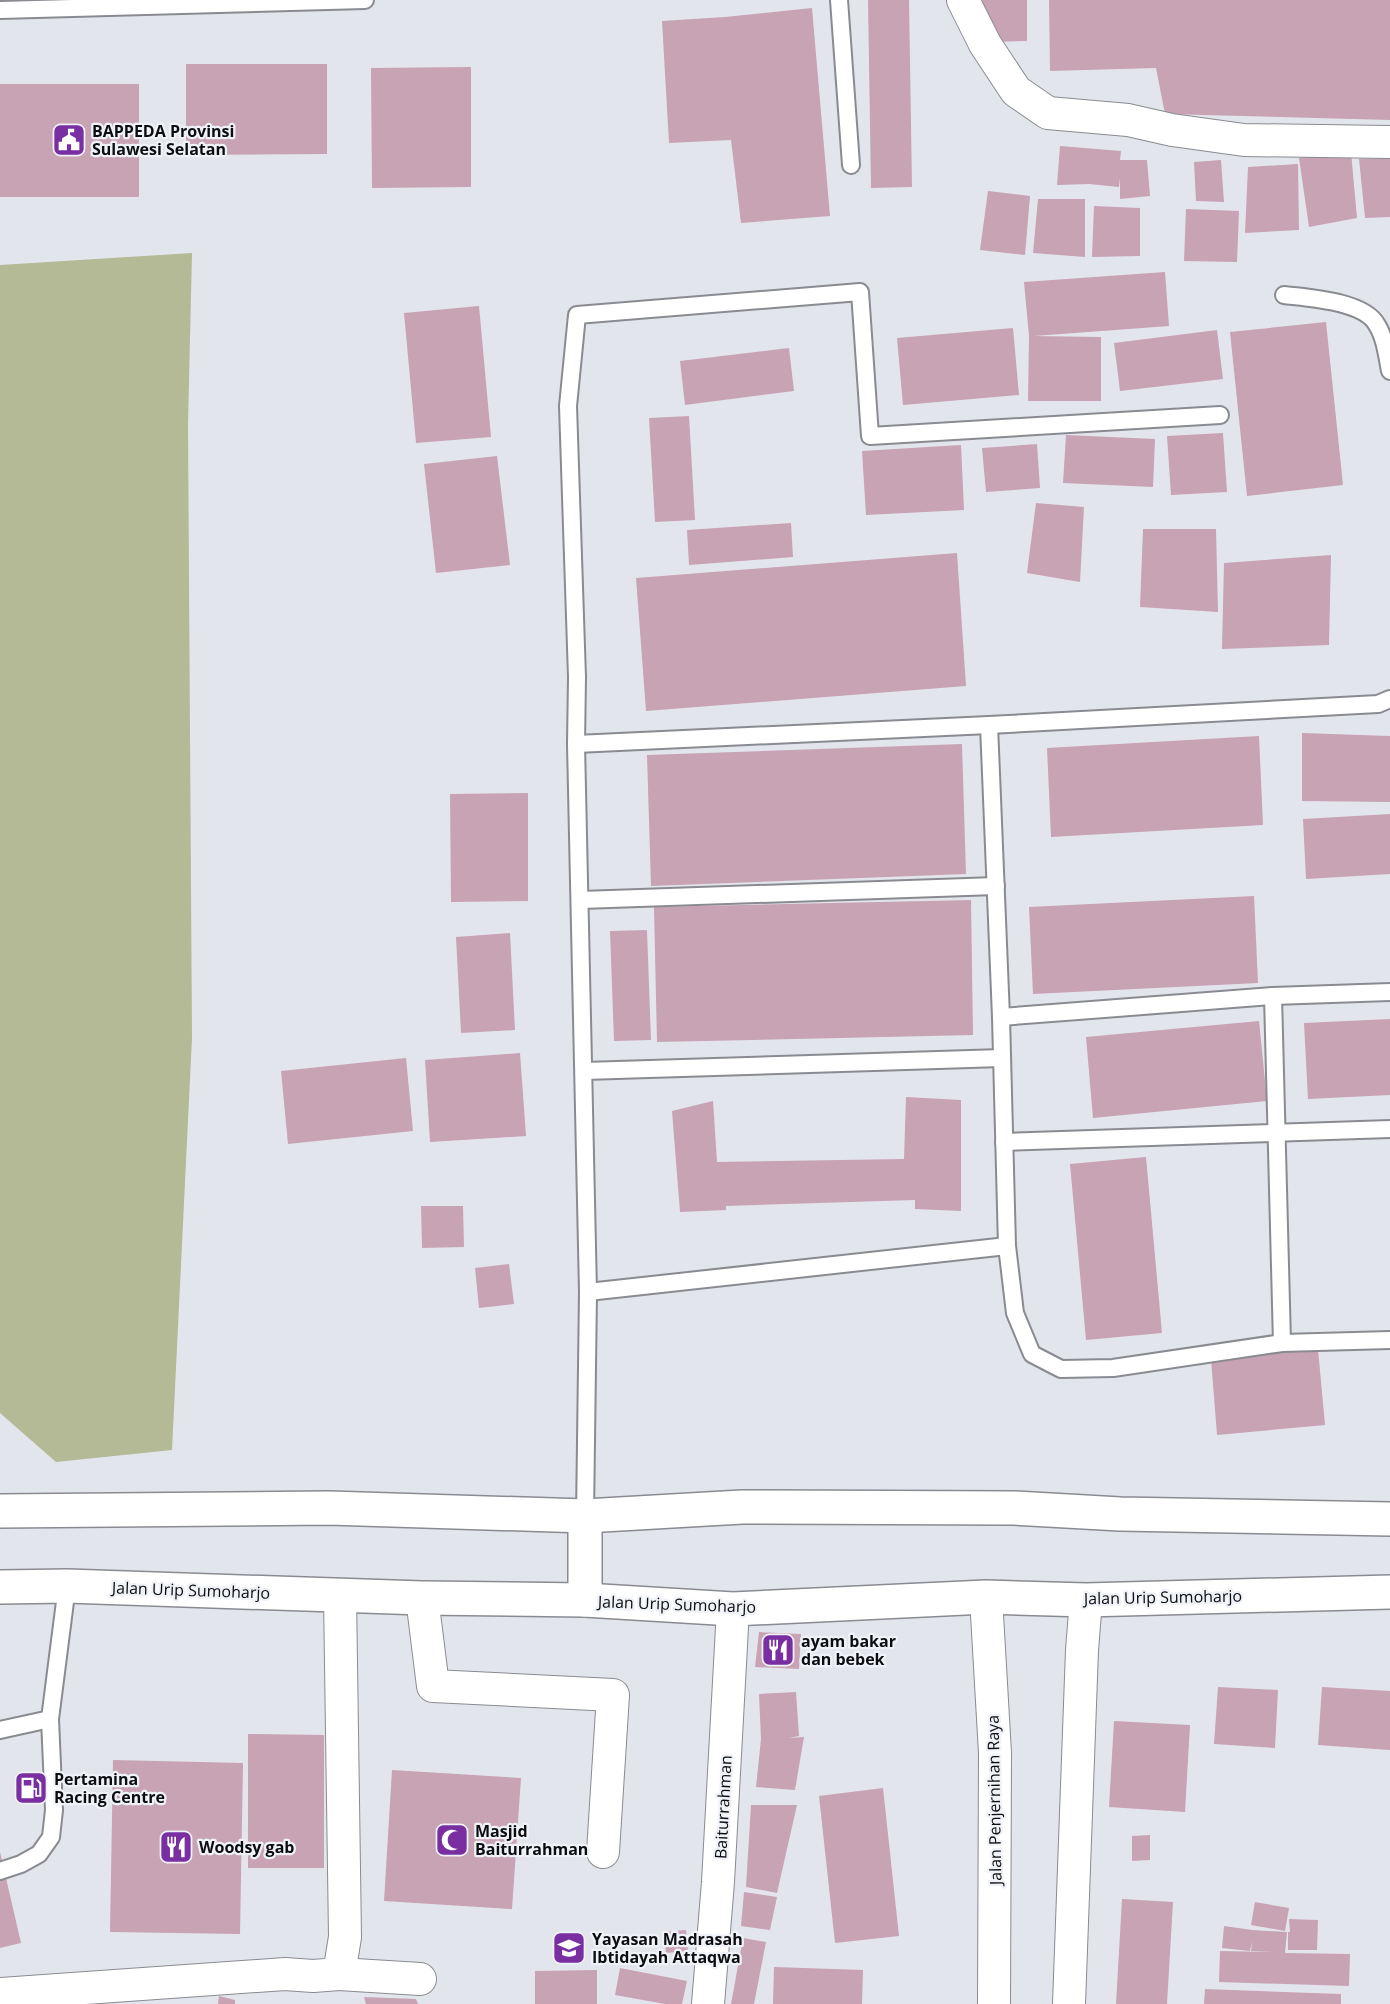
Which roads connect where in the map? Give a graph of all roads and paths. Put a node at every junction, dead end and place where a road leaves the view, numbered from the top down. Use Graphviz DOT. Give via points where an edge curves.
graph roads {
  1 [pos="365,0"];
  2 [pos="839,0"];
  3 [pos="963,0"];
  4 [pos="0,10"];
  5 [pos="1390,142"];
  6 [pos="850,165"];
  7 [pos="1284,295"];
  8 [pos="1390,371"];
  9 [pos="1220,415"];
  10 [pos="1390,699"];
  11 [pos="989,725"];
  12 [pos="576,744"];
  13 [pos="996,886"];
  14 [pos="581,900"];
  15 [pos="1390,992"];
  16 [pos="1273,996"];
  17 [pos="1001,1017"];
  18 [pos="1002,1058"];
  19 [pos="584,1071"];
  20 [pos="1390,1129"];
  21 [pos="1276,1133"];
  22 [pos="1004,1142"];
  23 [pos="1007,1246"];
  24 [pos="588,1292"];
  25 [pos="1390,1340"];
  26 [pos="1282,1343"];
  27 [pos="0,1511"];
  28 [pos="585,1516"];
  29 [pos="1390,1519"];
  30 [pos="67,1586"];
  31 [pos="0,1587"];
  32 [pos="1390,1592"];
  33 [pos="340,1595"];
  34 [pos="986,1597"];
  35 [pos="422,1598"];
  36 [pos="585,1600"];
  37 [pos="1086,1600"];
  38 [pos="733,1609"];
  39 [pos="50,1719"];
  40 [pos="0,1730"];
  41 [pos="603,1852"];
  42 [pos="0,1870"];
  43 [pos="339,1974"];
  44 [pos="420,1979"];
  45 [pos="0,1994"];
  46 [pos="708,2004"];
  47 [pos="994,2004"];
  48 [pos="1069,2004"];
  1 -- 4 [label="lane"];
  2 -- 6 [label="lane"];
  3 -- 5 [label="street" via="1016,92 1048,112 1128,120 1244,140"];
  7 -- 8 [label="lane" via="1340,303 1363,311 1377,323"];
  9 -- 12 [label="lane" via="870,436 860,292 578,315 567,406"];
  10 -- 11 [label="lane" via="1378,704"];
  11 -- 12 [label="lane"];
  11 -- 13 [label="lane"];
  12 -- 14 [label="lane"];
  13 -- 14 [label="lane"];
  13 -- 17 [label="lane"];
  14 -- 19 [label="lane"];
  15 -- 16 [label="lane"];
  16 -- 17 [label="lane"];
  16 -- 21 [label="lane"];
  17 -- 18 [label="lane"];
  18 -- 19 [label="lane"];
  18 -- 22 [label="lane"];
  19 -- 24 [label="lane"];
  20 -- 21 [label="lane"];
  21 -- 22 [label="lane"];
  21 -- 26 [label="lane"];
  22 -- 23 [label="lane"];
  23 -- 24 [label="lane"];
  23 -- 26 [label="lane" via="1016,1313 1032,1354 1061,1369 1113,1368"];
  24 -- 28 [label="lane"];
  25 -- 26 [label="lane"];
  27 -- 28 [label="highway" via="329,1508"];
  28 -- 29 [label="highway" via="742,1507 990,1508"];
  28 -- 36 [label="highway"];
  30 -- 31 [label="highway, Jalan Urip Sumoharjo"];
  30 -- 33 [label="highway, Jalan Urip Sumoharjo"];
  30 -- 39 [label="lane"];
  32 -- 37 [label="highway, Jalan Urip Sumoharjo"];
  33 -- 35 [label="highway, Jalan Urip Sumoharjo"];
  33 -- 43 [label="street" via="345,1937"];
  34 -- 37 [label="highway, Jalan Urip Sumoharjo"];
  34 -- 38 [label="highway, Jalan Urip Sumoharjo"];
  34 -- 47 [label="street, Jalan Penjernihan Raya" via="995,1753"];
  35 -- 36 [label="highway, Jalan Urip Sumoharjo"];
  35 -- 41 [label="street" via="433,1686 614,1695"];
  36 -- 38 [label="highway, Jalan Urip Sumoharjo"];
  37 -- 48 [label="street"];
  38 -- 46 [label="street, Baiturrahman"];
  39 -- 40 [label="lane"];
  39 -- 42 [label="lane" via="54,1810 51,1837 39,1854"];
  43 -- 44 [label="street"];
  43 -- 45 [label="street" via="285,1974"];
}
